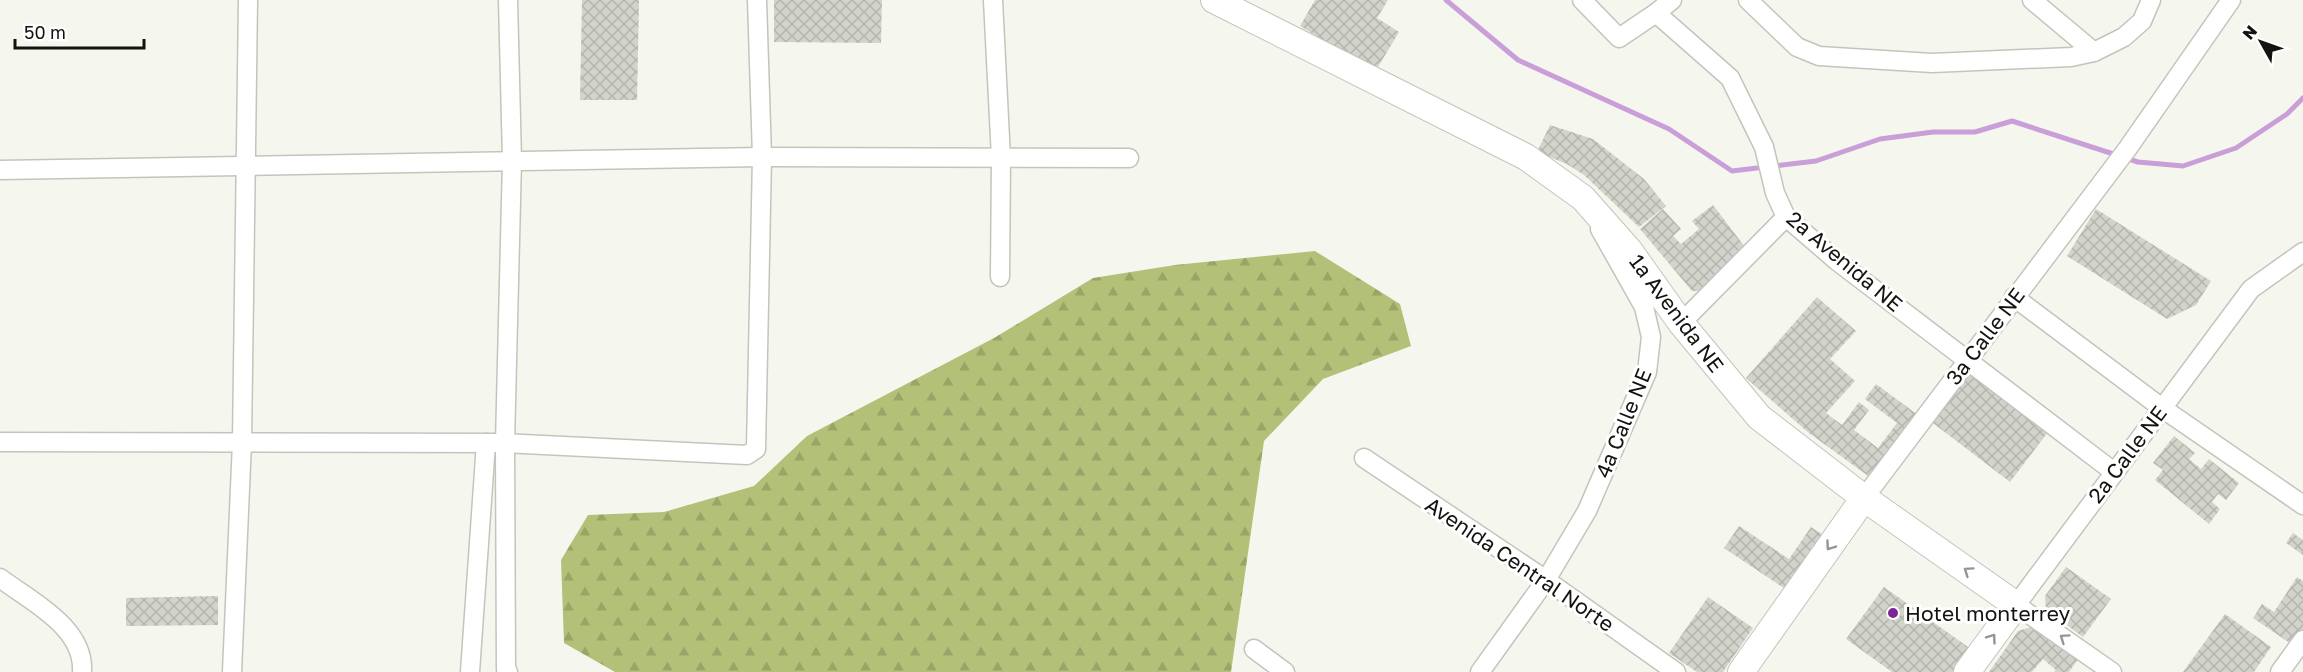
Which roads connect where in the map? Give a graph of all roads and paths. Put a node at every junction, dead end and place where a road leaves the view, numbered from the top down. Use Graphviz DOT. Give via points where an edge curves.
graph roads {
  1 [pos="248,0"];
  2 [pos="508,0"];
  3 [pos="757,0"];
  4 [pos="993,0"];
  5 [pos="1214,0"];
  6 [pos="1582,0"];
  7 [pos="1672,0"];
  8 [pos="1748,0"];
  9 [pos="2032,0"];
  10 [pos="2151,0"];
  11 [pos="2231,0"];
  12 [pos="1656,13"];
  13 [pos="2094,52"];
  14 [pos="762,157"];
  15 [pos="1001,158"];
  16 [pos="1130,158"];
  17 [pos="512,160"];
  18 [pos="244,168"];
  19 [pos="0,170"];
  20 [pos="1582,198"];
  21 [pos="1786,217"];
  22 [pos="2303,252"];
  23 [pos="1000,277"];
  24 [pos="2014,297"];
  25 [pos="1681,323"];
  26 [pos="1967,360"];
  27 [pos="2162,408"];
  28 [pos="0,442"];
  29 [pos="242,442"];
  30 [pos="486,443"];
  31 [pos="505,443"];
  32 [pos="1364,458"];
  33 [pos="2114,472"];
  34 [pos="1864,498"];
  35 [pos="2303,505"];
  36 [pos="0,578"];
  37 [pos="1546,580"];
  38 [pos="2016,605"];
  39 [pos="2303,640"];
  40 [pos="1254,649"];
  41 [pos="82,672"];
  42 [pos="232,672"];
  43 [pos="470,672"];
  44 [pos="508,672"];
  45 [pos="1285,672"];
  46 [pos="1479,672"];
  47 [pos="1676,672"];
  48 [pos="1741,672"];
  49 [pos="1967,672"];
  50 [pos="2112,672"];
  51 [pos="2280,672"];
  1 -- 18 [label="street"];
  2 -- 17 [label="street"];
  3 -- 14 [label="street"];
  4 -- 15 [label="street"];
  5 -- 20 [label="main road, 1a Avenida NE" via="1526,157"];
  6 -- 12 [label="street" via="1619,38"];
  7 -- 12 [label="street"];
  8 -- 13 [label="street" via="1797,47 1819,56 1932,63 2071,57"];
  9 -- 13 [label="street"];
  10 -- 13 [label="street" via="2142,21 2124,37"];
  11 -- 24 [label="street, 3a Calle NE" via="2099,188"];
  12 -- 21 [label="street, 2a Avenida NE" via="1730,78 1764,147 1775,193"];
  14 -- 15 [label="street"];
  14 -- 17 [label="street"];
  14 -- 31 [label="street" via="756,449 747,455"];
  15 -- 16 [label="street"];
  15 -- 23 [label="street"];
  17 -- 18 [label="street"];
  17 -- 31 [label="street"];
  18 -- 19 [label="street"];
  18 -- 29 [label="street"];
  20 -- 25 [label="main road, 1a Avenida NE" via="1629,250"];
  20 -- 37 [label="street, 4a Calle NE" via="1644,307 1651,337 1647,372 1587,511"];
  21 -- 25 [label="street"];
  21 -- 26 [label="street, 2a Avenida NE"];
  22 -- 27 [label="street, 2a Calle NE" via="2251,289"];
  24 -- 26 [label="street, 3a Calle NE"];
  24 -- 27 [label="street"];
  25 -- 34 [label="main road, 1a Avenida NE" via="1759,417"];
  26 -- 33 [label="street, 2a Avenida NE"];
  26 -- 34 [label="street, 3a Calle NE"];
  27 -- 33 [label="street, 2a Calle NE"];
  27 -- 35 [label="street"];
  28 -- 29 [label="street"];
  29 -- 30 [label="street"];
  29 -- 42 [label="street"];
  30 -- 31 [label="street"];
  30 -- 43 [label="street"];
  31 -- 44 [label="street"];
  32 -- 37 [label="street, Avenida Central Norte"];
  33 -- 38 [label="street, 2a Calle NE"];
  38 -- 34 [label="main road, 1a Avenida NE, one-way"];
  34 -- 48 [label="main road, 3a Calle NE, one-way"];
  36 -- 41 [label="street" via="70,633 81,655"];
  37 -- 46 [label="street, 4a Calle NE"];
  37 -- 47 [label="street, Avenida Central Norte"];
  49 -- 38 [label="main road, 2a Calle NE, one-way"];
  50 -- 38 [label="street, 1a Avenida NE, one-way"];
  39 -- 51 [label="street"];
  40 -- 45 [label="street"];
}
